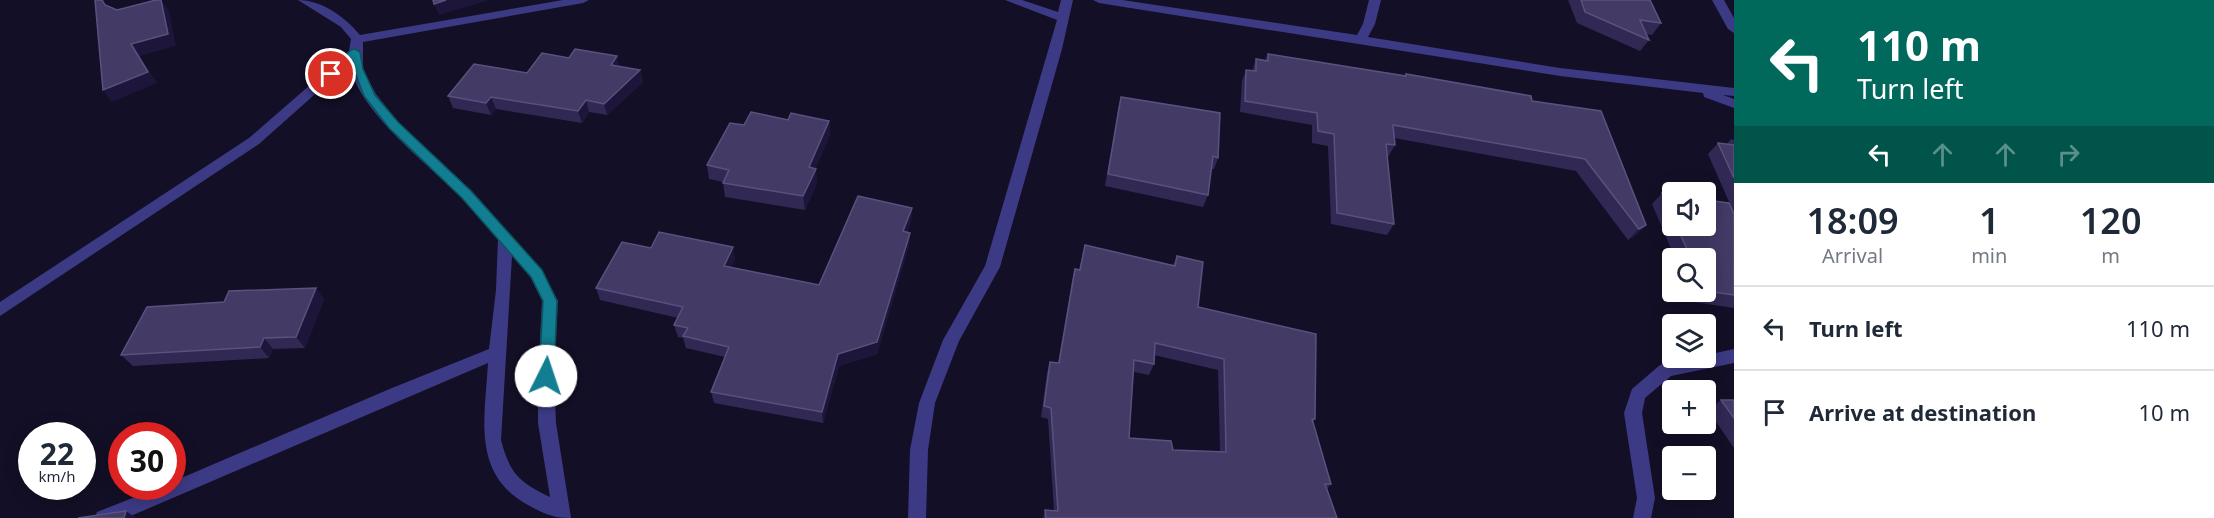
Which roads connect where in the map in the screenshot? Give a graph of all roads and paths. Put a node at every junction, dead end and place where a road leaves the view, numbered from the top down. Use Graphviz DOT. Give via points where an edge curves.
graph roads {
  1 [pos="304,0"];
  2 [pos="583,0"];
  3 [pos="1011,0"];
  4 [pos="1067,0"];
  5 [pos="1099,0"];
  6 [pos="1375,0"];
  7 [pos="1718,0"];
  8 [pos="563,3"];
  9 [pos="1063,18"];
  10 [pos="1734,28"];
  11 [pos="1361,39"];
  12 [pos="356,46"];
  13 [pos="1694,89"];
  14 [pos="1734,92"];
  15 [pos="1734,104"];
  16 [pos="505,239"];
  17 [pos="0,310"];
  18 [pos="497,353"];
  19 [pos="1734,356"];
  20 [pos="562,516"];
  21 [pos="104,518"];
  22 [pos="917,518"];
  23 [pos="1642,518"];
  1 -- 12 [label="street" via="345,24"];
  2 -- 8 [label="street"];
  3 -- 9 [label="street"];
  4 -- 9 [label="street"];
  5 -- 11 [label="street"];
  6 -- 11 [label="street" via="1370,24"];
  7 -- 10 [label="street"];
  8 -- 12 [label="street"];
  9 -- 22 [label="street" via="992,267 951,340 927,403 919,450"];
  11 -- 13 [label="street" via="1560,72"];
  12 -- 16 [label="street" via="357,69 370,96 393,125 466,195"];
  12 -- 17 [label="street" via="254,141"];
  13 -- 14 [label="street"];
  13 -- 15 [label="street"];
  16 -- 18 [label="street"];
  16 -- 20 [label="street" via="537,274 550,301 547,423"];
  18 -- 20 [label="street" via="492,440 497,458 518,490"];
  18 -- 21 [label="street" via="417,383 169,494"];
  19 -- 23 [label="street" via="1666,370 1638,394 1633,413 1646,498"];
}
